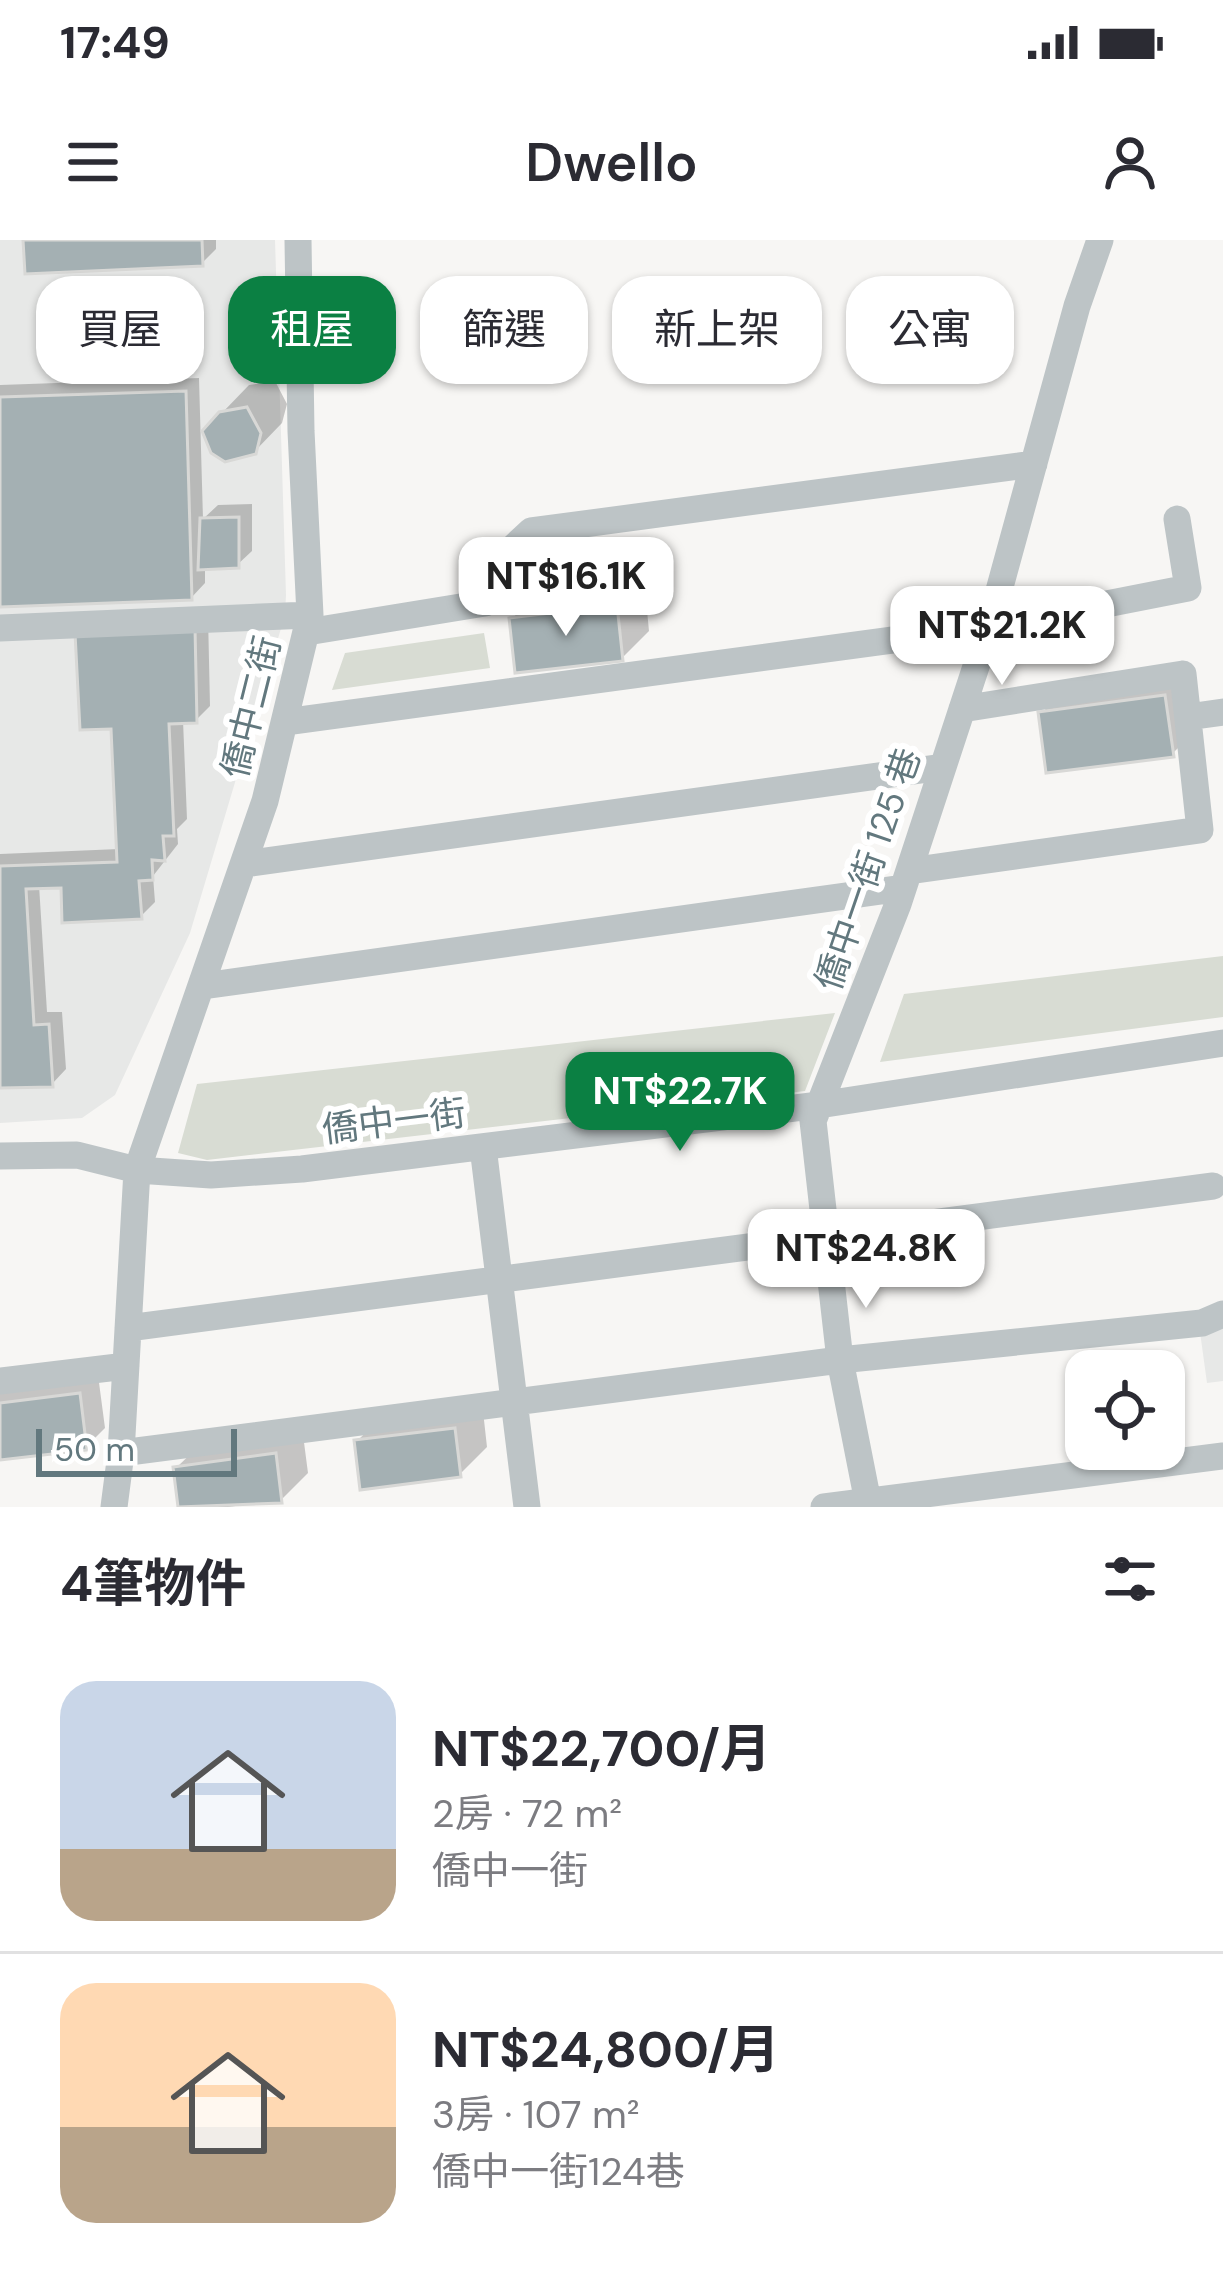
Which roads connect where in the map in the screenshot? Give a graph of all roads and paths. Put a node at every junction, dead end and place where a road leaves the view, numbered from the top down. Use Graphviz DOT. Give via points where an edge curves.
graph roads {
  1 [pos="298,240"];
  2 [pos="1100,240"];
  3 [pos="1034,464"];
  4 [pos="1177,519"];
  5 [pos="309,624"];
  6 [pos="989,627"];
  7 [pos="0,628"];
  8 [pos="962,709"];
  9 [pos="1223,712"];
  10 [pos="1188,717"];
  11 [pos="285,722"];
  12 [pos="943,766"];
  13 [pos="244,865"];
  14 [pos="906,879"];
  15 [pos="202,986"];
  16 [pos="1220,1043"];
  17 [pos="819,1106"];
  18 [pos="483,1147"];
  19 [pos="0,1156"];
  20 [pos="137,1170"];
  21 [pos="1213,1186"];
  22 [pos="825,1238"];
  23 [pos="500,1281"];
  24 [pos="1223,1314"];
  25 [pos="128,1328"];
  26 [pos="840,1360"];
  27 [pos="126,1366"];
  28 [pos="0,1381"];
  29 [pos="515,1400"];
  30 [pos="121,1453"];
  31 [pos="1223,1456"];
  32 [pos="869,1504"];
  33 [pos="114,1507"];
  34 [pos="527,1507"];
  35 [pos="824,1507"];
  1 -- 5 [label="street, 僑中二街"];
  2 -- 3 [label="street, 僑中一街 125 巷"];
  3 -- 5 [label="street" via="531,531 482,577 485,603"];
  3 -- 6 [label="street, 僑中一街 125 巷"];
  4 -- 6 [label="street" via="1188,588"];
  5 -- 7 [label="street"];
  5 -- 11 [label="street, 僑中二街"];
  6 -- 8 [label="street, 僑中一街 125 巷"];
  6 -- 11 [label="street"];
  8 -- 10 [label="street" via="1183,674"];
  8 -- 12 [label="street, 僑中一街 125 巷"];
  9 -- 10 [label="street"];
  10 -- 14 [label="street" via="1201,830"];
  11 -- 13 [label="street, 僑中二街"];
  12 -- 13 [label="street"];
  12 -- 14 [label="street, 僑中一街 125 巷"];
  13 -- 15 [label="street, 僑中二街"];
  14 -- 15 [label="street"];
  14 -- 17 [label="street, 僑中一街 125 巷"];
  15 -- 20 [label="street, 僑中二街"];
  16 -- 17 [label="street, 僑中一街"];
  17 -- 18 [label="street, 僑中一街"];
  17 -- 22 [label="street, 僑中一街 125 巷" via="813,1121"];
  18 -- 20 [label="street, 僑中一街" via="211,1175"];
  18 -- 23 [label="street"];
  19 -- 20 [label="street, 僑中一街" via="76,1155"];
  20 -- 25 [label="street, 僑中二街"];
  21 -- 22 [label="street"];
  22 -- 23 [label="street"];
  22 -- 26 [label="street, 僑中一街 125 巷"];
  23 -- 25 [label="street"];
  23 -- 29 [label="street"];
  24 -- 26 [label="street" via="1202,1323"];
  25 -- 27 [label="street, 僑中二街"];
  26 -- 29 [label="street"];
  26 -- 32 [label="street, 僑中一街 125 巷"];
  27 -- 28 [label="street"];
  27 -- 30 [label="street, 僑中二街"];
  29 -- 30 [label="street"];
  29 -- 34 [label="street"];
  30 -- 33 [label="street, 僑中二街"];
  31 -- 32 [label="street"];
  32 -- 35 [label="street"];
}
